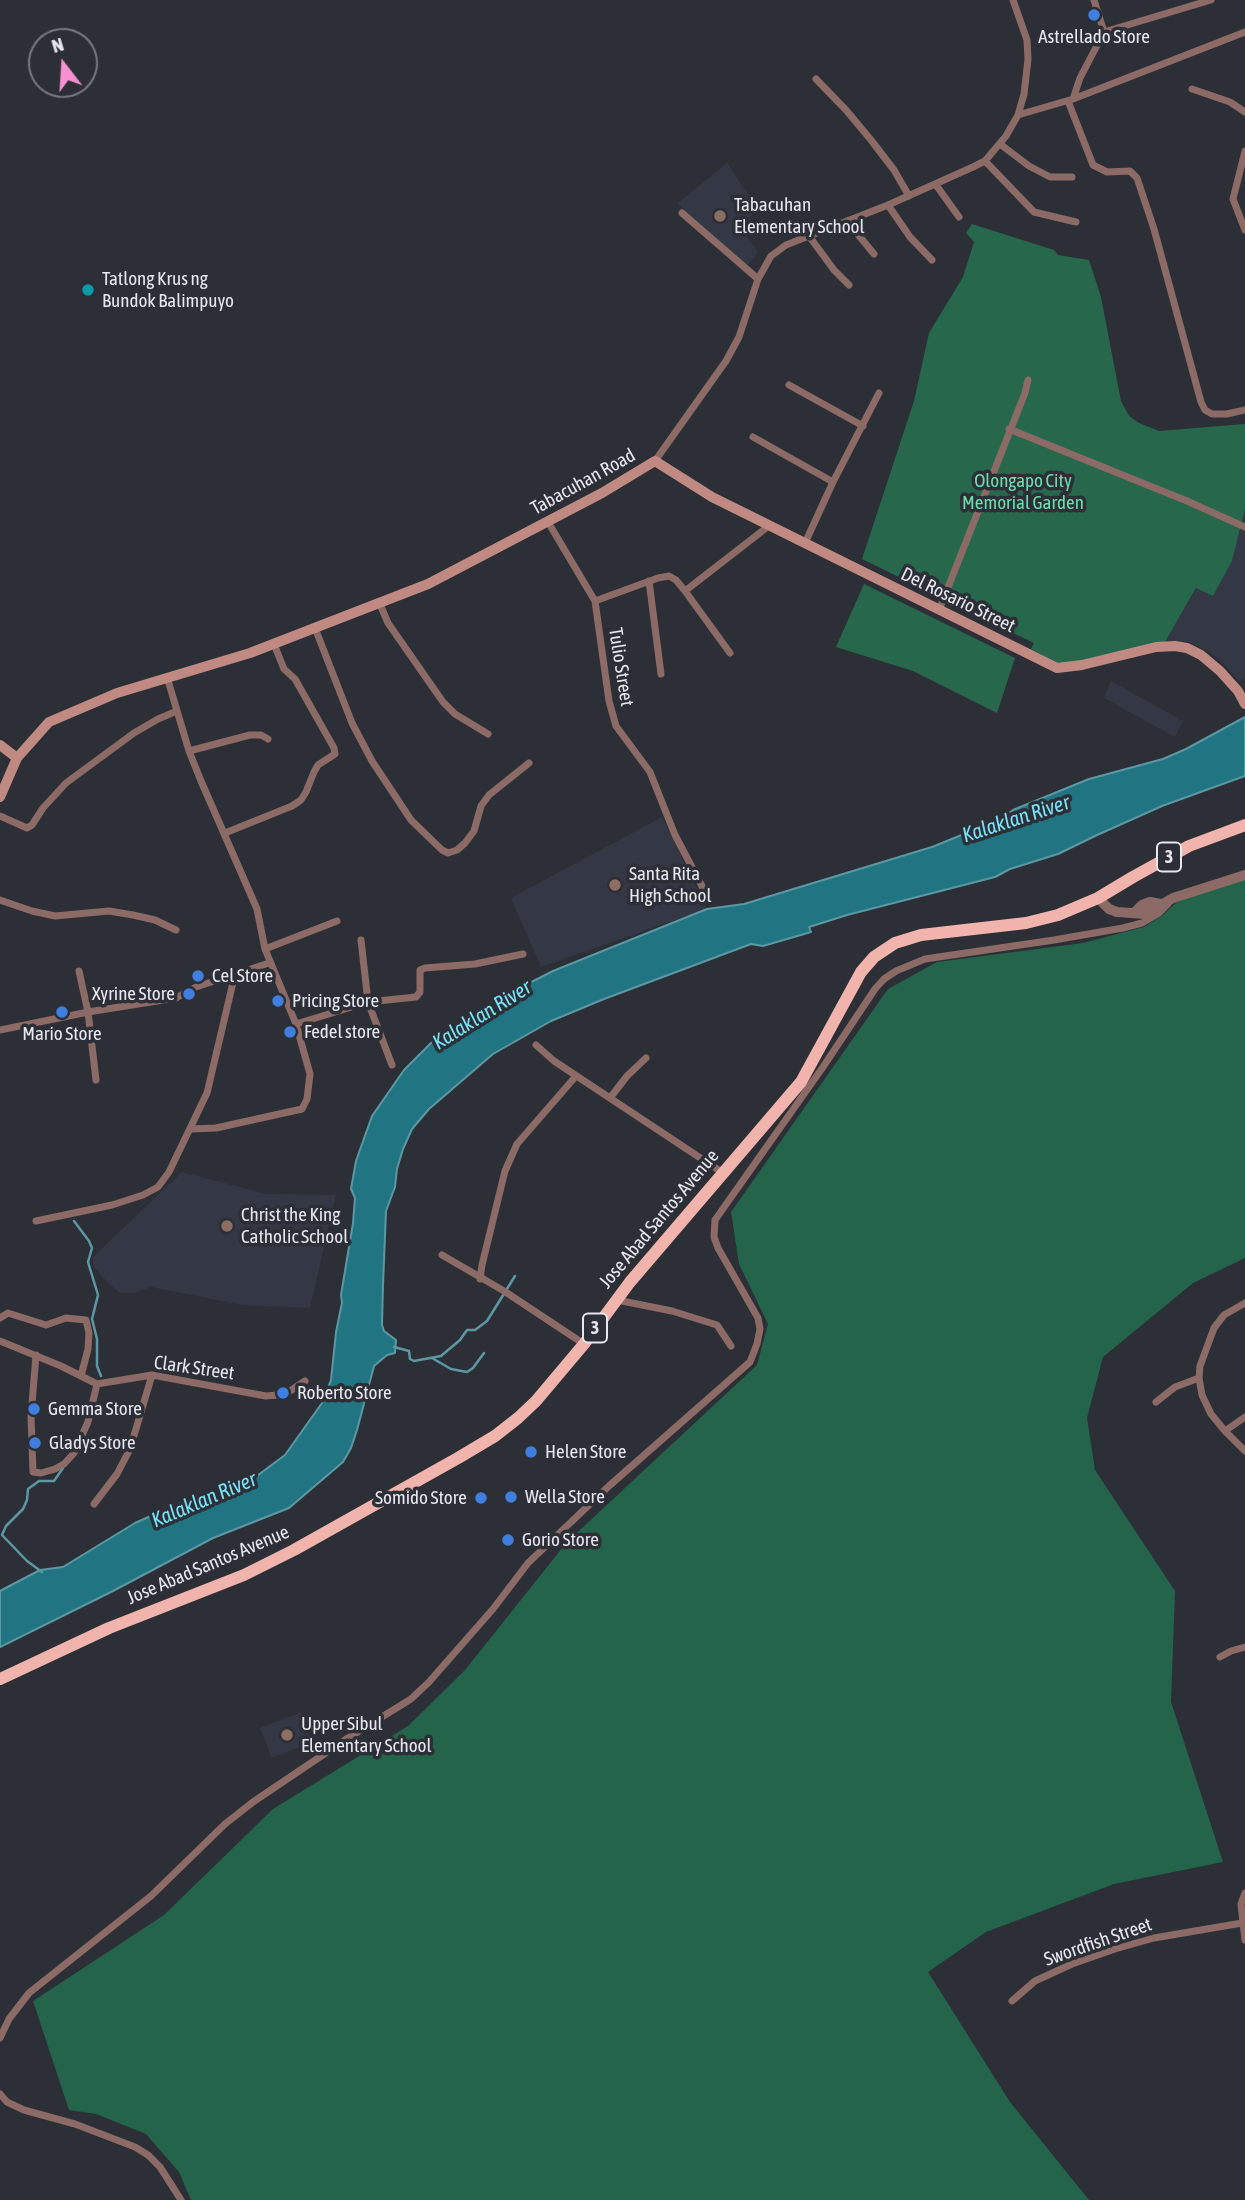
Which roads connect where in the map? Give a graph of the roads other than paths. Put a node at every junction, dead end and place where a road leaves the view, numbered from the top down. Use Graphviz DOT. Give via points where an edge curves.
graph roads {
  1 [pos="1013,0"];
  2 [pos="1094,0"];
  3 [pos="1210,0"];
  4 [pos="1199,2"];
  5 [pos="1104,32"];
  6 [pos="1245,32"];
  7 [pos="816,79"];
  8 [pos="1192,89"];
  9 [pos="1070,100"];
  10 [pos="1245,112"];
  11 [pos="1018,115"];
  12 [pos="1000,144"];
  13 [pos="1245,151"];
  14 [pos="985,161"];
  15 [pos="1072,177"];
  16 [pos="936,185"];
  17 [pos="909,197"];
  18 [pos="888,205"];
  19 [pos="682,213"];
  20 [pos="959,217"];
  21 [pos="847,220"];
  22 [pos="1076,222"];
  23 [pos="1245,230"];
  24 [pos="808,236"];
  25 [pos="874,254"];
  26 [pos="932,260"];
  27 [pos="758,279"];
  28 [pos="849,285"];
  29 [pos="1028,380"];
  30 [pos="789,385"];
  31 [pos="879,393"];
  32 [pos="1245,410"];
  33 [pos="863,426"];
  34 [pos="1009,429"];
  35 [pos="753,437"];
  36 [pos="655,461"];
  37 [pos="833,482"];
  38 [pos="548,523"];
  39 [pos="770,525"];
  40 [pos="1245,527"];
  41 [pos="805,543"];
  42 [pos="649,581"];
  43 [pos="685,591"];
  44 [pos="595,601"];
  45 [pos="379,602"];
  46 [pos="939,610"];
  47 [pos="315,628"];
  48 [pos="274,644"];
  49 [pos="730,653"];
  50 [pos="661,674"];
  51 [pos="167,677"];
  52 [pos="1242,688"];
  53 [pos="1245,704"];
  54 [pos="177,711"];
  55 [pos="488,734"];
  56 [pos="268,739"];
  57 [pos="0,745"];
  58 [pos="189,751"];
  59 [pos="17,758"];
  60 [pos="529,763"];
  61 [pos="0,797"];
  62 [pos="0,816"];
  63 [pos="1245,825"];
  64 [pos="225,833"];
  65 [pos="1245,875"];
  66 [pos="704,890"];
  67 [pos="1098,898"];
  68 [pos="1173,898"];
  69 [pos="0,900"];
  70 [pos="337,921"];
  71 [pos="176,930"];
  72 [pos="361,940"];
  73 [pos="265,949"];
  74 [pos="523,954"];
  75 [pos="270,963"];
  76 [pos="79,971"];
  77 [pos="235,974"];
  78 [pos="368,1002"];
  79 [pos="88,1012"];
  80 [pos="296,1024"];
  81 [pos="0,1030"];
  82 [pos="536,1045"];
  83 [pos="646,1058"];
  84 [pos="392,1065"];
  85 [pos="576,1076"];
  86 [pos="96,1080"];
  87 [pos="610,1098"];
  88 [pos="191,1129"];
  89 [pos="723,1173"];
  90 [pos="36,1221"];
  91 [pos="442,1255"];
  92 [pos="480,1279"];
  93 [pos="617,1300"];
  94 [pos="1245,1303"];
  95 [pos="0,1318"];
  96 [pos="0,1341"];
  97 [pos="584,1344"];
  98 [pos="731,1346"];
  99 [pos="36,1355"];
  100 [pos="152,1375"];
  101 [pos="81,1376"];
  102 [pos="1199,1378"];
  103 [pos="305,1381"];
  104 [pos="97,1384"];
  105 [pos="1156,1402"];
  106 [pos="1245,1417"];
  107 [pos="1224,1431"];
  108 [pos="1245,1451"];
  109 [pos="94,1504"];
  110 [pos="1245,1647"];
  111 [pos="1220,1657"];
  112 [pos="0,1679"];
  113 [pos="1245,1894"];
  114 [pos="1242,1923"];
  115 [pos="1245,1940"];
  116 [pos="1012,2001"];
  117 [pos="0,2038"];
  118 [pos="0,2094"];
  119 [pos="181,2200"];
  1 -- 11 [label="street, Tabacuhan Road" via="1027,40 1028,59"];
  2 -- 5 [label="street"];
  3 -- 4 [label="street"];
  4 -- 5 [label="street"];
  5 -- 9 [label="street"];
  6 -- 9 [label="street"];
  7 -- 17 [label="street" via="871,140"];
  8 -- 10 [label="street"];
  9 -- 11 [label="street"];
  9 -- 32 [label="street" via="1093,165 1107,172 1130,171 1137,178 1205,410 1212,414"];
  11 -- 12 [label="street, Tabacuhan Road"];
  12 -- 14 [label="street, Tabacuhan Road"];
  12 -- 15 [label="street" via="1051,177"];
  13 -- 23 [label="street" via="1233,199"];
  14 -- 16 [label="street, Tabacuhan Road"];
  14 -- 22 [label="street" via="1034,212"];
  16 -- 17 [label="street, Tabacuhan Road"];
  16 -- 20 [label="street"];
  17 -- 18 [label="street, Tabacuhan Road"];
  18 -- 21 [label="street, Tabacuhan Road"];
  18 -- 26 [label="street"];
  19 -- 27 [label="street"];
  21 -- 24 [label="street, Tabacuhan Road"];
  21 -- 25 [label="street"];
  24 -- 27 [label="street, Tabacuhan Road" via="771,256"];
  24 -- 28 [label="street"];
  27 -- 36 [label="street, Tabacuhan Road" via="726,361"];
  29 -- 34 [label="street"];
  30 -- 33 [label="street"];
  31 -- 33 [label="street"];
  33 -- 37 [label="street"];
  34 -- 40 [label="street"];
  34 -- 46 [label="street"];
  35 -- 37 [label="street"];
  36 -- 38 [label="main road, Tabacuhan Road"];
  36 -- 39 [label="main road, Del Rosario Street" via="712,497"];
  37 -- 41 [label="street"];
  38 -- 44 [label="street, Tulio Street"];
  38 -- 45 [label="main road, Tabacuhan Road" via="428,584"];
  39 -- 41 [label="main road, Del Rosario Street"];
  39 -- 43 [label="street"];
  41 -- 46 [label="main road, Del Rosario Street"];
  42 -- 43 [label="street" via="668,576"];
  42 -- 44 [label="street"];
  42 -- 50 [label="street"];
  43 -- 49 [label="street"];
  44 -- 66 [label="street, Tulio Street" via="616,726 650,772"];
  45 -- 47 [label="main road, Tabacuhan Road"];
  45 -- 55 [label="street" via="388,623 443,702"];
  46 -- 52 [label="main road, Del Rosario Street" via="1057,668 1175,646 1187,648"];
  47 -- 48 [label="main road, Tabacuhan Road"];
  47 -- 60 [label="street" via="372,761 411,820 442,850 448,853 465,843 489,795"];
  48 -- 51 [label="main road, Tabacuhan Road"];
  48 -- 64 [label="street" via="335,754 318,765 301,800"];
  51 -- 54 [label="street"];
  51 -- 59 [label="main road, Tabacuhan Road" via="49,722"];
  52 -- 53 [label="main road, Del Rosario Street"];
  54 -- 58 [label="street"];
  54 -- 62 [label="street" via="134,733 66,783 27,828"];
  56 -- 58 [label="street" via="250,735"];
  57 -- 59 [label="main road"];
  58 -- 64 [label="street"];
  59 -- 61 [label="main road, Tabacuhan Road"];
  63 -- 67 [label="highway, Jose Abad Santos Avenue / 3" via="1189,846"];
  64 -- 73 [label="street" via="257,909"];
  65 -- 68 [label="street"];
  67 -- 68 [label="street" via="1117,912 1135,912 1150,902 1161,904"];
  67 -- 89 [label="highway, Jose Abad Santos Avenue / 3" via="1026,923 922,935 895,943 873,957 801,1082"];
  68 -- 117 [label="street" via="1142,923 925,959 884,979 715,1220 718,1248 758,1318 760,1329 750,1362 528,1563 411,1699 225,1824 151,1896 29,1993"];
  69 -- 71 [label="street" via="55,916 109,911 133,915"];
  70 -- 73 [label="street"];
  72 -- 78 [label="street"];
  73 -- 75 [label="street"];
  74 -- 78 [label="street" via="425,968 420,970 416,997"];
  75 -- 77 [label="street"];
  75 -- 80 [label="street"];
  76 -- 79 [label="street"];
  77 -- 79 [label="street" via="176,998"];
  77 -- 88 [label="street" via="207,1094"];
  78 -- 80 [label="street"];
  78 -- 84 [label="street"];
  79 -- 81 [label="street"];
  79 -- 86 [label="street"];
  80 -- 88 [label="street" via="310,1074 302,1109"];
  82 -- 85 [label="street"];
  83 -- 87 [label="street"];
  85 -- 87 [label="street"];
  85 -- 92 [label="street" via="517,1144 505,1171"];
  87 -- 89 [label="street"];
  88 -- 90 [label="street" via="158,1187 112,1205"];
  89 -- 93 [label="highway, Jose Abad Santos Avenue / 3"];
  91 -- 92 [label="street"];
  92 -- 97 [label="street"];
  93 -- 97 [label="highway, Jose Abad Santos Avenue / 3"];
  93 -- 98 [label="street" via="717,1325"];
  94 -- 102 [label="street" via="1224,1315 1214,1328"];
  95 -- 101 [label="street" via="8,1313 46,1325 66,1318 86,1320 88,1349"];
  96 -- 99 [label="street"];
  97 -- 112 [label="highway, Jose Abad Santos Avenue / 3" via="518,1418 458,1458 244,1575 109,1628"];
  99 -- 101 [label="street"];
  99 -- 104 [label="street" via="31,1409 33,1472 55,1469 74,1453"];
  100 -- 103 [label="street, Clark Street" via="266,1396 290,1391"];
  100 -- 104 [label="street, Clark Street"];
  100 -- 109 [label="street" via="130,1449"];
  101 -- 104 [label="street"];
  102 -- 105 [label="street" via="1175,1387"];
  102 -- 107 [label="street" via="1202,1395"];
  106 -- 107 [label="street"];
  107 -- 108 [label="street"];
  110 -- 111 [label="street"];
  113 -- 114 [label="street"];
  114 -- 115 [label="street"];
  114 -- 116 [label="street, Swordfish Street" via="1115,1949 1035,1981"];
  118 -- 119 [label="street" via="24,2110 135,2147 160,2167"];
}
